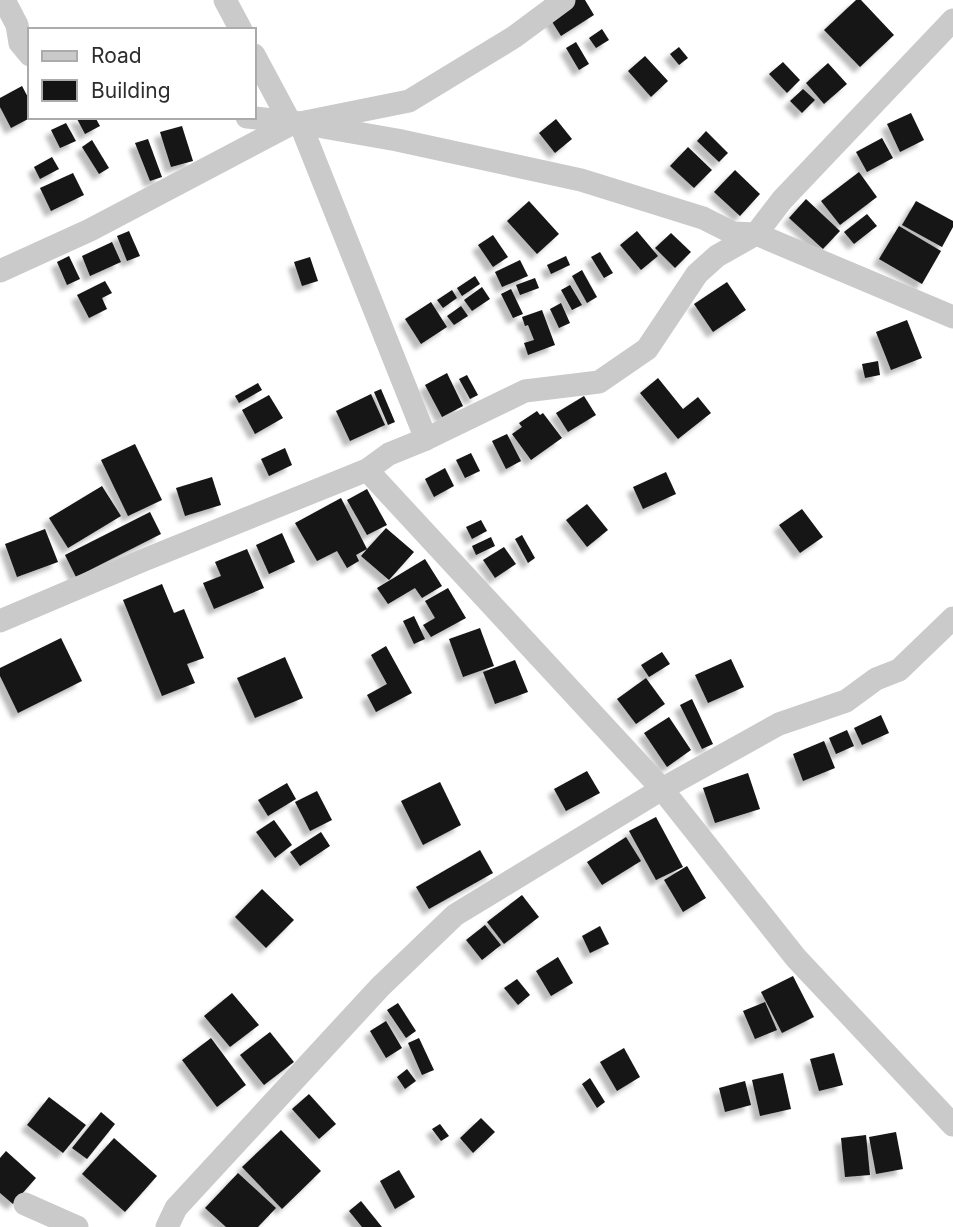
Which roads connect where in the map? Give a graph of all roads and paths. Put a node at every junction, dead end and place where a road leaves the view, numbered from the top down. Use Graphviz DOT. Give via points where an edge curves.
graph roads {
  1 [pos="4,0"];
  2 [pos="225,0"];
  3 [pos="565,0"];
  4 [pos="953,20"];
  5 [pos="239,28"];
  6 [pos="28,53"];
  7 [pos="256,58"];
  8 [pos="256,118"];
  9 [pos="295,124"];
  10 [pos="756,234"];
  11 [pos="0,271"];
  12 [pos="950,322"];
  13 [pos="426,439"];
  14 [pos="367,470"];
  15 [pos="953,618"];
  16 [pos="0,621"];
  17 [pos="662,789"];
  18 [pos="953,1125"];
  19 [pos="25,1203"];
  20 [pos="77,1227"];
  21 [pos="167,1227"];
  1 -- 6 [label="street"];
  2 -- 5 [label="street"];
  3 -- 9 [label="street" via="409,101"];
  4 -- 10 [label="street" via="782,200"];
  7 -- 9 [label="street"];
  8 -- 9 [label="street"];
  9 -- 10 [label="street" via="397,140 581,180 703,218 733,233"];
  9 -- 11 [label="street"];
  9 -- 13 [label="street"];
  10 -- 12 [label="street"];
  10 -- 13 [label="street" via="717,256 697,274 647,349 599,382 525,391"];
  13 -- 14 [label="street" via="389,454"];
  14 -- 16 [label="street"];
  14 -- 17 [label="street"];
  15 -- 17 [label="street" via="899,670 876,679 846,701 779,724"];
  17 -- 18 [label="street" via="796,958"];
  17 -- 21 [label="street" via="455,915 380,987 194,1188"];
  19 -- 20 [label="street"];
}
